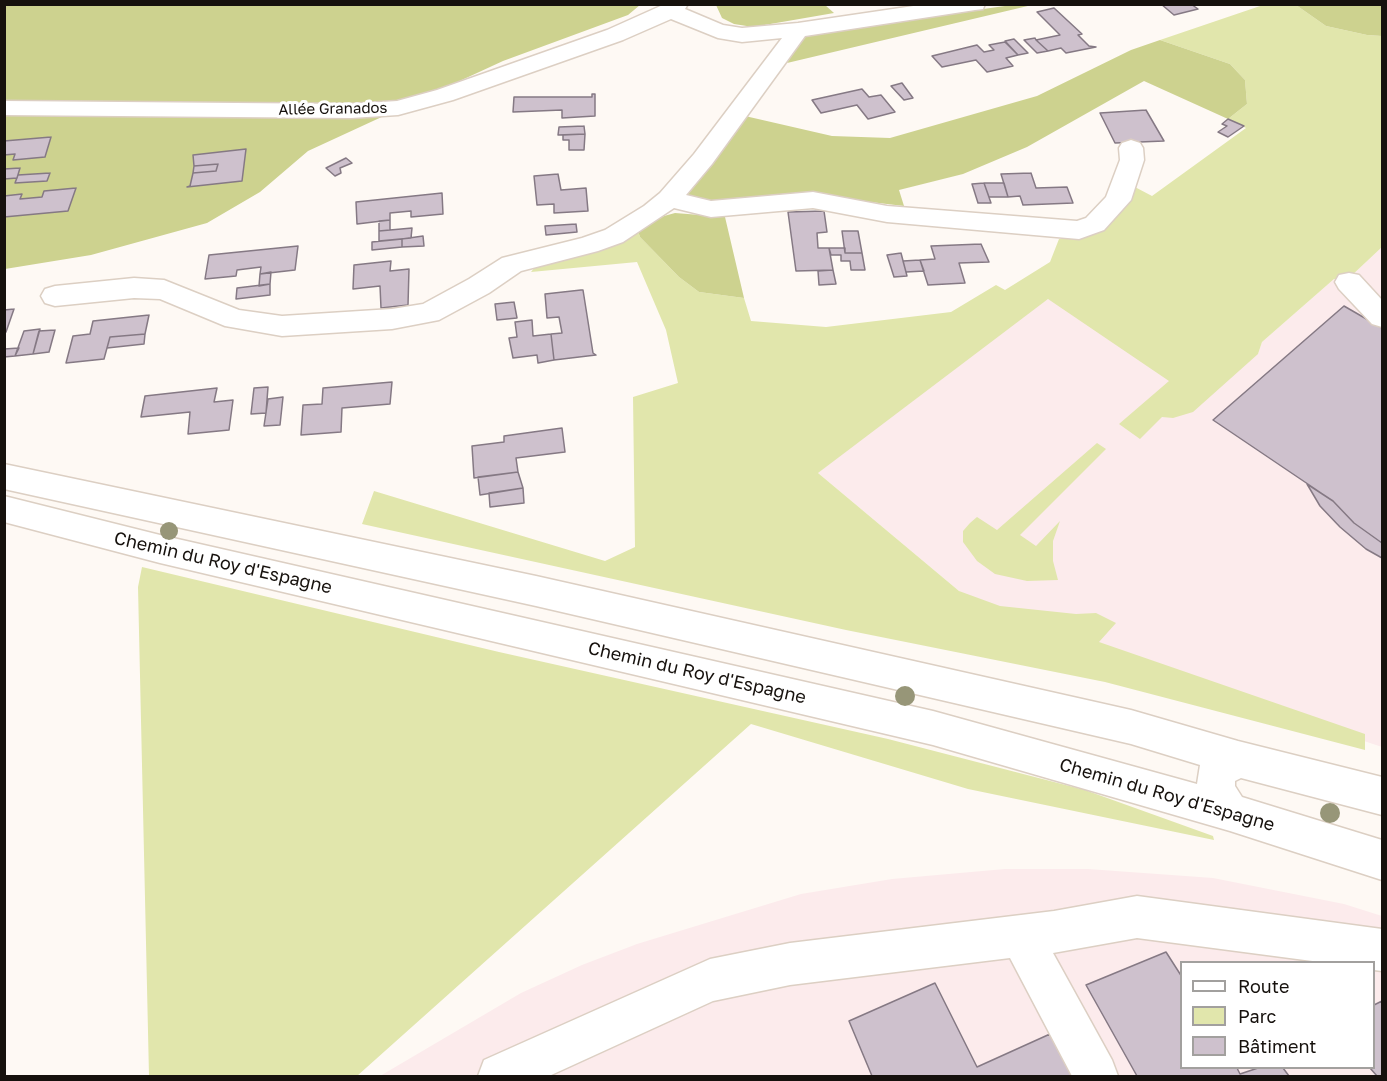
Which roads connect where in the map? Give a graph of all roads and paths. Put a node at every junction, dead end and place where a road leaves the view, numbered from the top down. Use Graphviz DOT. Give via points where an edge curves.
graph roads {
  1 [pos="975,4"];
  2 [pos="675,8"];
  3 [pos="798,30"];
  4 [pos="4,108"];
  5 [pos="1131,148"];
  6 [pos="669,200"];
  7 [pos="1349,282"];
  8 [pos="55,296"];
  9 [pos="1383,317"];
  10 [pos="4,476"];
  11 [pos="4,509"];
  12 [pos="1238,759"];
  13 [pos="1383,796"];
  14 [pos="1230,812"];
  15 [pos="1383,860"];
  16 [pos="1021,936"];
  17 [pos="1383,950"];
  18 [pos="500,1077"];
  19 [pos="1096,1077"];
  1 -- 3 [label="street"];
  2 -- 3 [label="street" via="718,31 742,35"];
  2 -- 4 [label="street, Allée Granados" via="605,39 398,108"];
  3 -- 6 [label="street"];
  5 -- 6 [label="street" via="1132,160 1118,200 1095,224 1079,230 887,214 813,201 711,209"];
  6 -- 8 [label="street" via="614,236 512,264 429,313 392,319 282,326 235,319 164,290 134,288"];
  7 -- 9 [label="street"];
  10 -- 12 [label="street, Chemin du Roy d'Espagne" via="968,689 1131,727"];
  11 -- 14 [label="street, Chemin du Roy d'Espagne" via="160,549 933,728"];
  12 -- 13 [label="street, Chemin du Roy d'Espagne"];
  12 -- 14 [label="street" via="1217,771 1215,791"];
  14 -- 15 [label="street, Chemin du Roy d'Espagne"];
  16 -- 17 [label="street" via="1137,917"];
  16 -- 18 [label="street" via="790,964 710,980"];
  16 -- 19 [label="street"];
}
